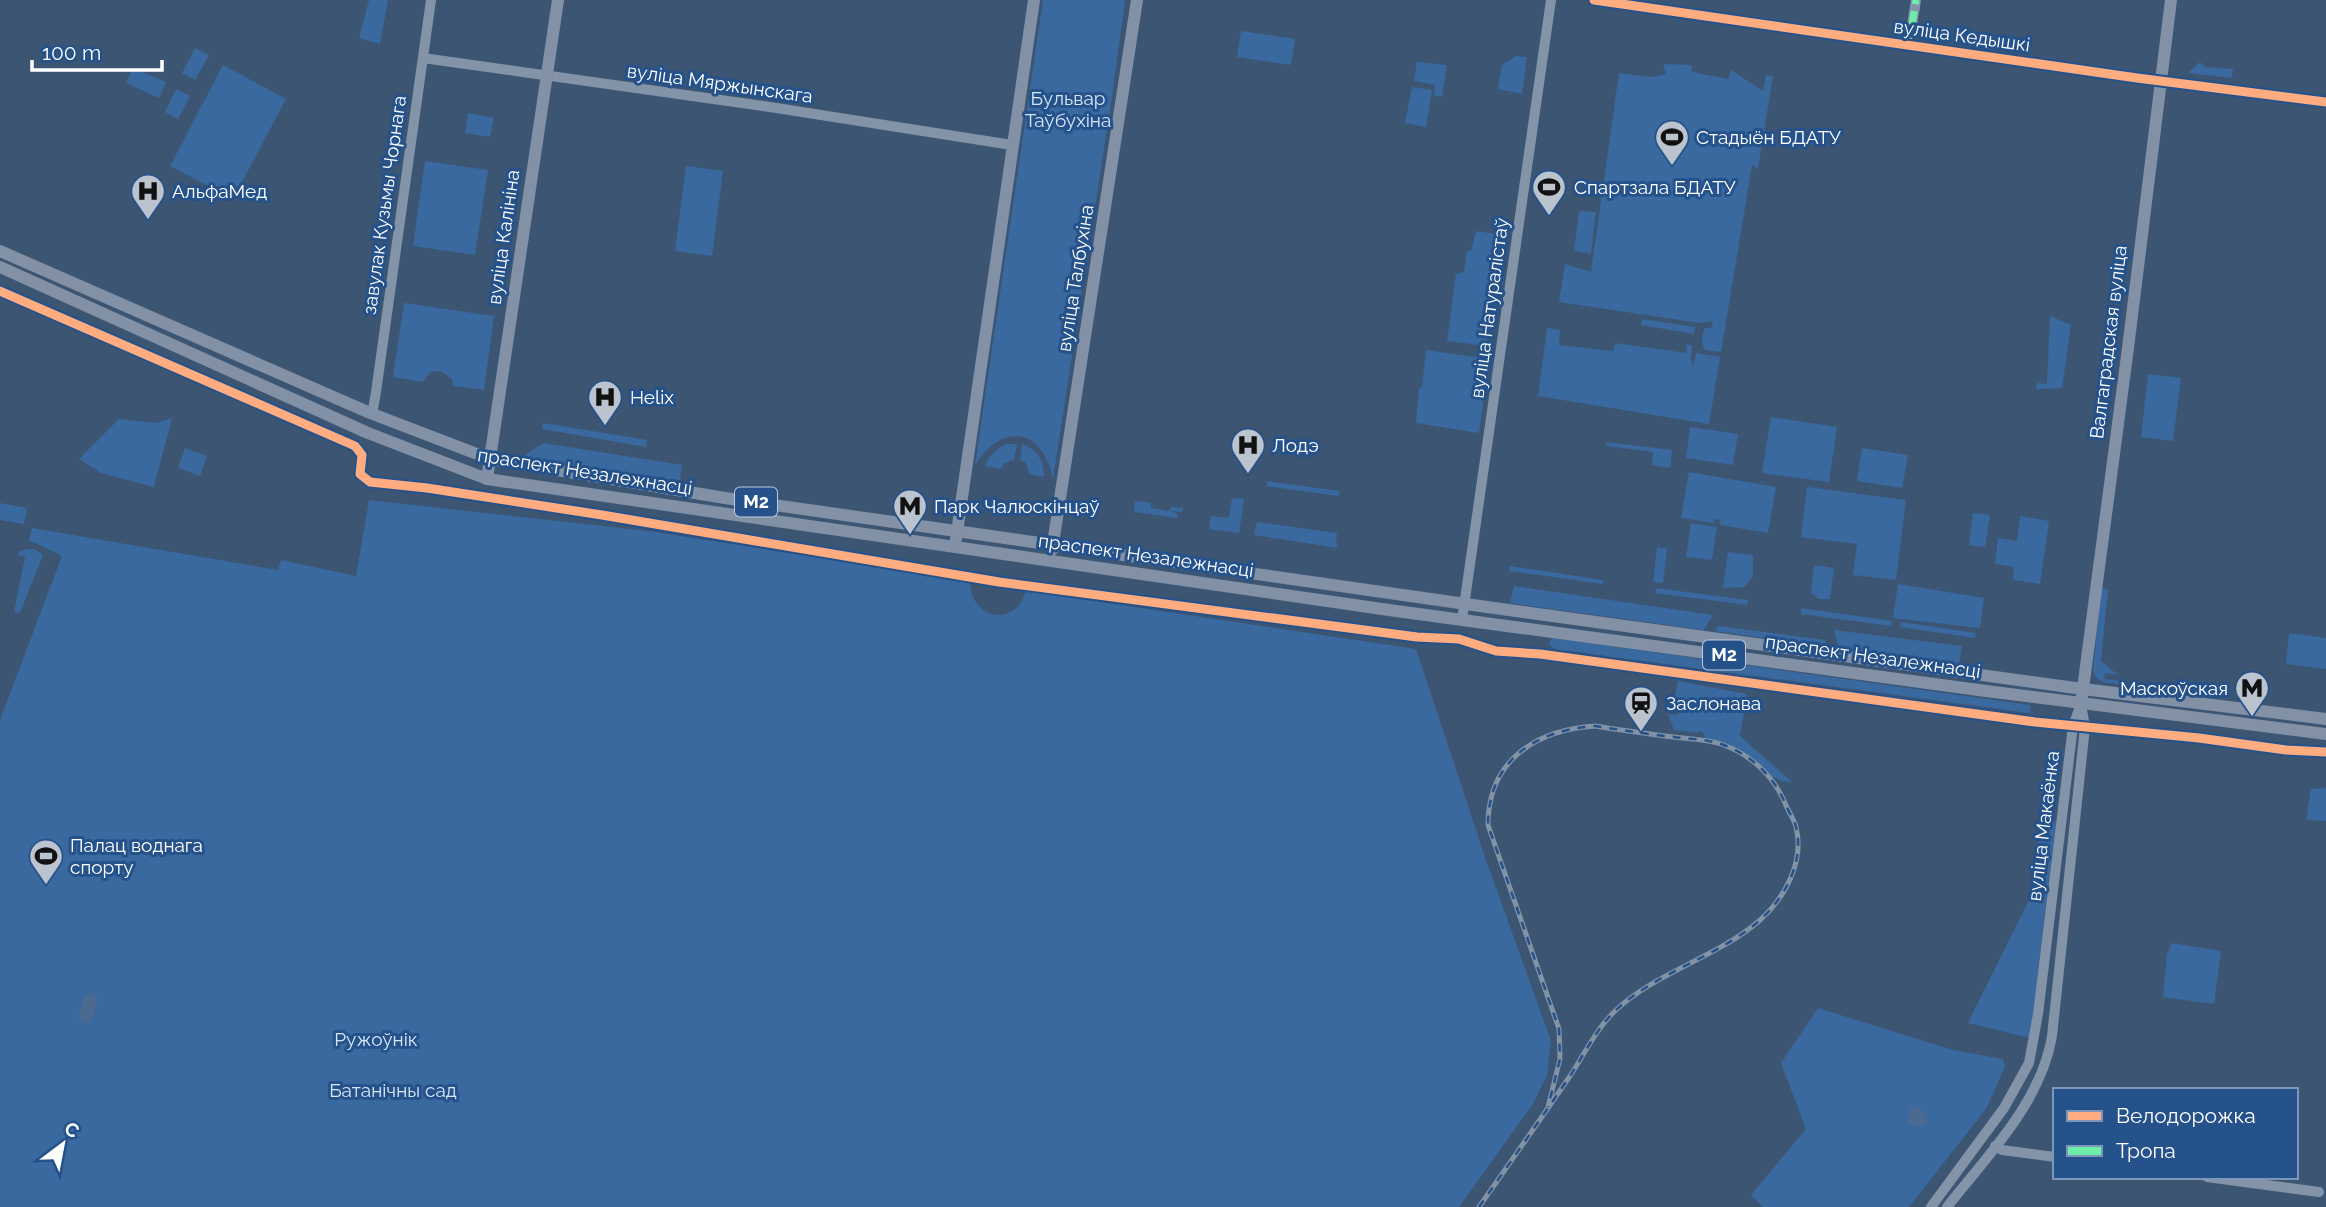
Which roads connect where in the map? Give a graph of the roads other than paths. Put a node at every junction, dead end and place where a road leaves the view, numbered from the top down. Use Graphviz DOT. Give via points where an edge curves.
graph roads {
  1 [pos="431,0"];
  2 [pos="558,0"];
  3 [pos="1034,0"];
  4 [pos="1137,0"];
  5 [pos="1551,0"];
  6 [pos="1594,0"];
  7 [pos="1916,0"];
  8 [pos="2171,0"];
  9 [pos="1904,44"];
  10 [pos="423,58"];
  11 [pos="547,75"];
  12 [pos="2160,81"];
  13 [pos="2326,102"];
  14 [pos="1012,145"];
  15 [pos="0,251"];
  16 [pos="0,267"];
  17 [pos="370,414"];
  18 [pos="490,459"];
  19 [pos="487,479"];
  20 [pos="956,532"];
  21 [pos="1053,544"];
  22 [pos="956,546"];
  23 [pos="1050,561"];
  24 [pos="1465,603"];
  25 [pos="1462,620"];
  26 [pos="2083,689"];
  27 [pos="2081,704"];
  28 [pos="2326,719"];
  29 [pos="2326,734"];
  30 [pos="2031,1054"];
  31 [pos="2047,1058"];
  32 [pos="1995,1146"];
  33 [pos="2053,1157"];
  34 [pos="2222,1179"];
  35 [pos="2319,1192"];
  36 [pos="1931,1207"];
  37 [pos="1947,1207"];
  1 -- 10 [label="street, завулак Кузьмы Чорнага"];
  2 -- 11 [label="main road, вуліца Калініна"];
  3 -- 14 [label="main road"];
  4 -- 21 [label="main road, вуліца Талбухіна"];
  5 -- 24 [label="street, вуліца Натуралістаў"];
  6 -- 9 [label="street, вуліца Кедышкі"];
  7 -- 9 [label="street"];
  8 -- 12 [label="main road, Валгаградская вуліца"];
  9 -- 12 [label="street, вуліца Кедышкі"];
  10 -- 11 [label="street, вуліца Мяржынскага"];
  10 -- 17 [label="street, завулак Кузьмы Чорнага"];
  11 -- 14 [label="street, вуліца Мяржынскага"];
  11 -- 18 [label="main road, вуліца Калініна"];
  12 -- 13 [label="street, вуліца Кедышкі"];
  12 -- 26 [label="main road, Валгаградская вуліца"];
  14 -- 20 [label="main road"];
  15 -- 17 [label="main road, праспект Незалежнасці / М2"];
  16 -- 19 [label="main road, праспект Незалежнасці / М2" via="368,433"];
  17 -- 18 [label="main road, праспект Незалежнасці / М2"];
  18 -- 19 [label="main road, вуліца Калініна"];
  18 -- 20 [label="main road, праспект Незалежнасці / М2"];
  19 -- 22 [label="main road, праспект Незалежнасці / М2"];
  20 -- 21 [label="main road, праспект Незалежнасці / М2"];
  20 -- 22 [label="main road"];
  21 -- 23 [label="main road, вуліца Талбухіна"];
  21 -- 24 [label="main road, праспект Незалежнасці / М2"];
  22 -- 23 [label="main road, праспект Незалежнасці / М2"];
  23 -- 25 [label="main road, праспект Незалежнасці / М2"];
  24 -- 25 [label="street, вуліца Натуралістаў"];
  24 -- 26 [label="main road, праспект Незалежнасці / М2"];
  25 -- 27 [label="main road, праспект Незалежнасці / М2"];
  26 -- 27 [label="main road, Валгаградская вуліца"];
  26 -- 28 [label="main road, праспект Незалежнасці / М2"];
  27 -- 29 [label="main road, праспект Незалежнасці / М2"];
  27 -- 30 [label="street, вуліца Макаёнка" via="2073,726"];
  27 -- 31 [label="street, вуліца Макаёнка" via="2085,727"];
  30 -- 31 [label="street"];
  30 -- 36 [label="street, вуліца Макаёнка" via="2021,1082"];
  31 -- 32 [label="street, вуліца Макаёнка" via="2036,1085"];
  32 -- 33 [label="street"];
  32 -- 37 [label="street, вуліца Макаёнка"];
  34 -- 35 [label="street"];
}
